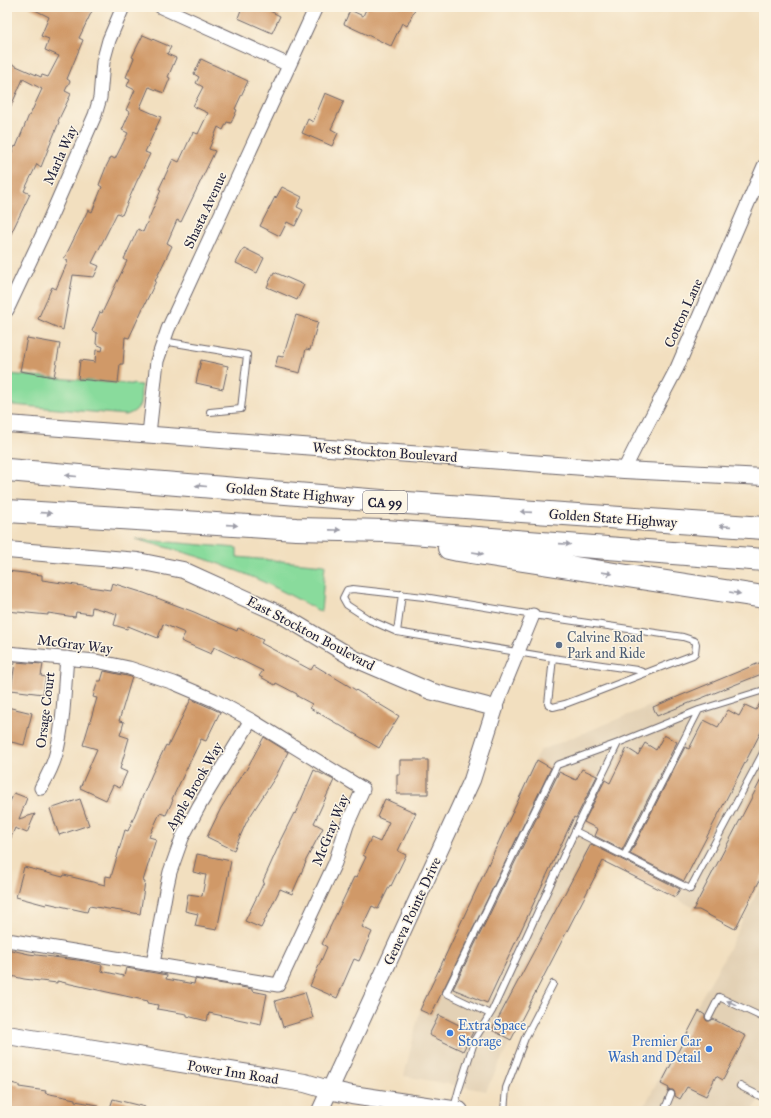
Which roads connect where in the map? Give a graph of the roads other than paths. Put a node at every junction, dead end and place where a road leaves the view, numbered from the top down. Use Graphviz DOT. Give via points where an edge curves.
graph roads {
  1 [pos="123,7"];
  2 [pos="161,7"];
  3 [pos="316,7"];
  4 [pos="289,66"];
  5 [pos="764,166"];
  6 [pos="7,310"];
  7 [pos="164,341"];
  8 [pos="210,412"];
  9 [pos="7,424"];
  10 [pos="149,434"];
  11 [pos="7,470"];
  12 [pos="624,470"];
  13 [pos="764,478"];
  14 [pos="7,511"];
  15 [pos="764,528"];
  16 [pos="386,531"];
  17 [pos="7,550"];
  18 [pos="764,560"];
  19 [pos="402,594"];
  20 [pos="764,597"];
  21 [pos="533,615"];
  22 [pos="397,632"];
  23 [pos="518,652"];
  24 [pos="7,653"];
  25 [pos="67,658"];
  26 [pos="552,658"];
  27 [pos="645,673"];
  28 [pos="764,690"];
  29 [pos="495,708"];
  30 [pos="699,710"];
  31 [pos="251,720"];
  32 [pos="618,743"];
  33 [pos="764,751"];
  34 [pos="41,788"];
  35 [pos="575,831"];
  36 [pos="624,856"];
  37 [pos="7,940"];
  38 [pos="153,964"];
  39 [pos="553,984"];
  40 [pos="490,1014"];
  41 [pos="709,1017"];
  42 [pos="764,1018"];
  43 [pos="7,1035"];
  44 [pos="740,1086"];
  45 [pos="329,1090"];
  46 [pos="671,1094"];
  47 [pos="764,1098"];
  48 [pos="414,1107"];
  49 [pos="457,1110"];
  50 [pos="320,1111"];
  51 [pos="504,1111"];
  52 [pos="664,1111"];
  1 -- 6 [label="street, Marla Way" via="103,62 100,98 95,115"];
  2 -- 4 [label="street"];
  3 -- 4 [label="street, Shasta Avenue"];
  4 -- 7 [label="street, Shasta Avenue"];
  5 -- 12 [label="street, Cotton Lane" via="677,368"];
  7 -- 8 [label="lane" via="247,355 241,409"];
  7 -- 10 [label="street, Shasta Avenue" via="157,361"];
  9 -- 10 [label="street, West Stockton Boulevard"];
  10 -- 12 [label="street, West Stockton Boulevard"];
  15 -- 11 [label="highway, Golden State Highway / CA 99, one-way" via="393,502"];
  12 -- 13 [label="street, West Stockton Boulevard"];
  14 -- 16 [label="highway, CA 99, one-way" via="296,529"];
  16 -- 18 [label="highway, CA 99, one-way"];
  16 -- 20 [label="highway, one-way" via="458,550"];
  17 -- 29 [label="street, East Stockton Boulevard" via="138,561 183,570 280,614 353,658 430,691"];
  19 -- 21 [label="lane"];
  19 -- 22 [label="lane"];
  19 -- 22 [label="lane" via="353,589 347,590 343,598 347,605 370,620"];
  21 -- 23 [label="street"];
  21 -- 27 [label="lane" via="683,637 695,641 693,655"];
  22 -- 23 [label="lane"];
  23 -- 26 [label="lane"];
  23 -- 29 [label="street"];
  24 -- 25 [label="street, McGray Way"];
  25 -- 31 [label="street, McGray Way" via="113,664 174,683 214,700"];
  25 -- 34 [label="street, Orsage Court" via="59,740 56,755"];
  26 -- 27 [label="lane"];
  26 -- 27 [label="lane" via="548,704 553,707"];
  28 -- 30 [label="lane"];
  29 -- 45 [label="street, Geneva Pointe Drive" via="472,780"];
  30 -- 32 [label="lane"];
  30 -- 36 [label="lane"];
  31 -- 38 [label="street, Apple Brook Way" via="182,838 168,878"];
  31 -- 38 [label="street, McGray Way" via="363,790 347,825 335,863 278,985"];
  32 -- 35 [label="lane"];
  32 -- 40 [label="lane" via="557,766 446,993"];
  33 -- 36 [label="lane" via="690,889"];
  35 -- 36 [label="lane"];
  35 -- 40 [label="lane"];
  37 -- 38 [label="street, McGray Way"];
  39 -- 51 [label="lane" via="525,1038 506,1088"];
  40 -- 49 [label="lane" via="475,1039 459,1089"];
  42 -- 41 [label="lane, one-way" via="719,997"];
  43 -- 45 [label="main road, Power Inn Road" via="305,1083"];
  44 -- 47 [label="lane"];
  45 -- 48 [label="main road, Power Inn Road"];
  45 -- 50 [label="street, Geneva Pointe Drive"];
  46 -- 52 [label="lane"];
  48 -- 49 [label="main road, Power Inn Road"];
}
